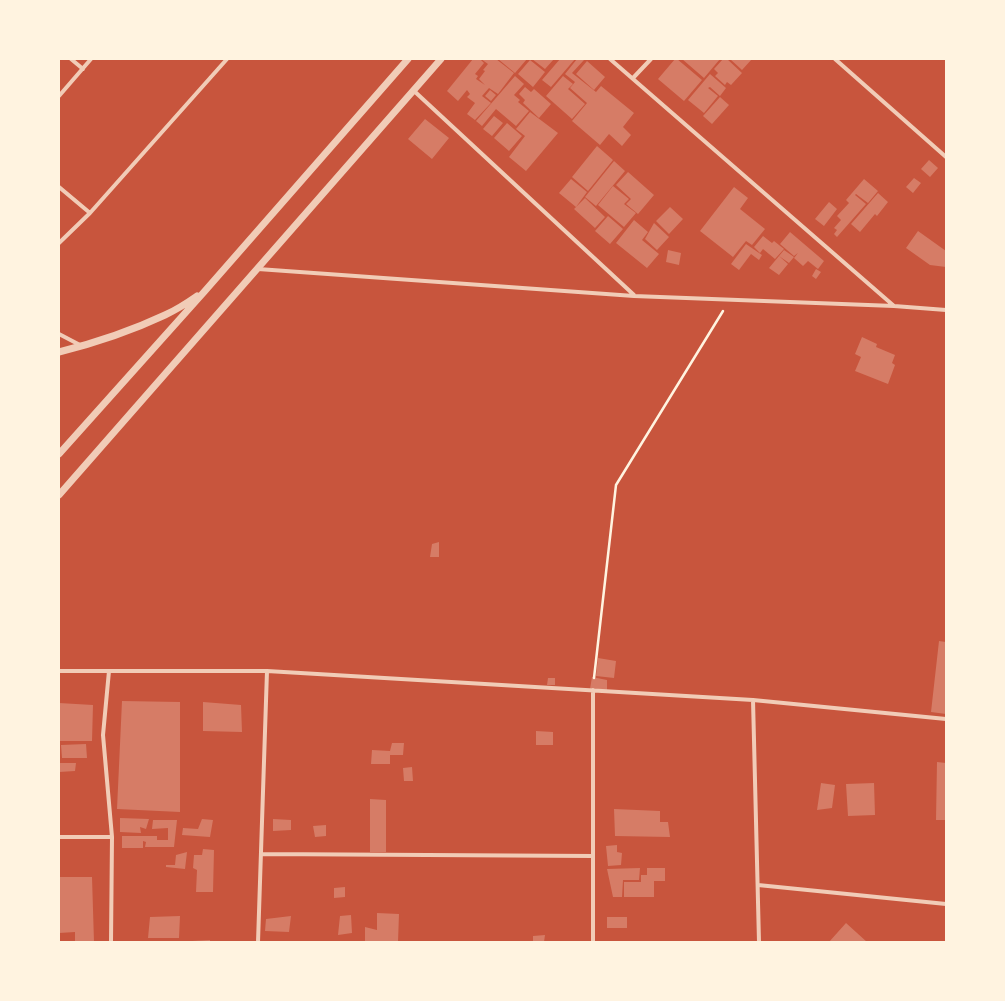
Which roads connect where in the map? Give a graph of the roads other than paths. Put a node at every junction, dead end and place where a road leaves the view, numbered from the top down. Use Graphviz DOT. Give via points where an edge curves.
graph roads {
  1 [pos="71,59"];
  2 [pos="91,59"];
  3 [pos="227,59"];
  4 [pos="408,59"];
  5 [pos="441,59"];
  6 [pos="610,59"];
  7 [pos="651,59"];
  8 [pos="835,59"];
  9 [pos="83,69"];
  10 [pos="633,78"];
  11 [pos="413,90"];
  12 [pos="59,96"];
  13 [pos="946,157"];
  14 [pos="59,187"];
  15 [pos="90,213"];
  16 [pos="59,243"];
  17 [pos="258,269"];
  18 [pos="204,292"];
  19 [pos="634,296"];
  20 [pos="894,306"];
  21 [pos="946,310"];
  22 [pos="59,334"];
  23 [pos="82,346"];
  24 [pos="59,352"];
  25 [pos="59,454"];
  26 [pos="59,496"];
  27 [pos="267,670"];
  28 [pos="59,671"];
  29 [pos="109,671"];
  30 [pos="592,690"];
  31 [pos="754,700"];
  32 [pos="946,719"];
  33 [pos="59,836"];
  34 [pos="112,837"];
  35 [pos="261,854"];
  36 [pos="593,856"];
  37 [pos="758,885"];
  38 [pos="946,904"];
  39 [pos="111,942"];
  40 [pos="258,942"];
  41 [pos="593,942"];
  42 [pos="759,942"];
  1 -- 9 [label="street"];
  2 -- 9 [label="street"];
  3 -- 15 [label="street"];
  4 -- 18 [label="street"];
  5 -- 11 [label="street"];
  6 -- 10 [label="street"];
  7 -- 10 [label="street"];
  8 -- 13 [label="street"];
  9 -- 12 [label="street"];
  10 -- 20 [label="street"];
  11 -- 17 [label="street"];
  11 -- 19 [label="street"];
  14 -- 15 [label="street"];
  15 -- 16 [label="street"];
  17 -- 19 [label="street"];
  17 -- 26 [label="street"];
  18 -- 23 [label="street" via="166,314 126,332"];
  18 -- 25 [label="street"];
  19 -- 20 [label="street"];
  20 -- 21 [label="street"];
  22 -- 23 [label="street"];
  23 -- 24 [label="street"];
  27 -- 29 [label="street"];
  27 -- 30 [label="street"];
  27 -- 35 [label="street"];
  28 -- 29 [label="street"];
  29 -- 34 [label="street" via="103,735"];
  30 -- 31 [label="street"];
  30 -- 36 [label="street"];
  31 -- 32 [label="street"];
  31 -- 37 [label="street"];
  33 -- 34 [label="street"];
  34 -- 39 [label="street"];
  35 -- 36 [label="street"];
  35 -- 40 [label="street"];
  36 -- 41 [label="street"];
  37 -- 38 [label="street"];
  37 -- 42 [label="street"];
}
